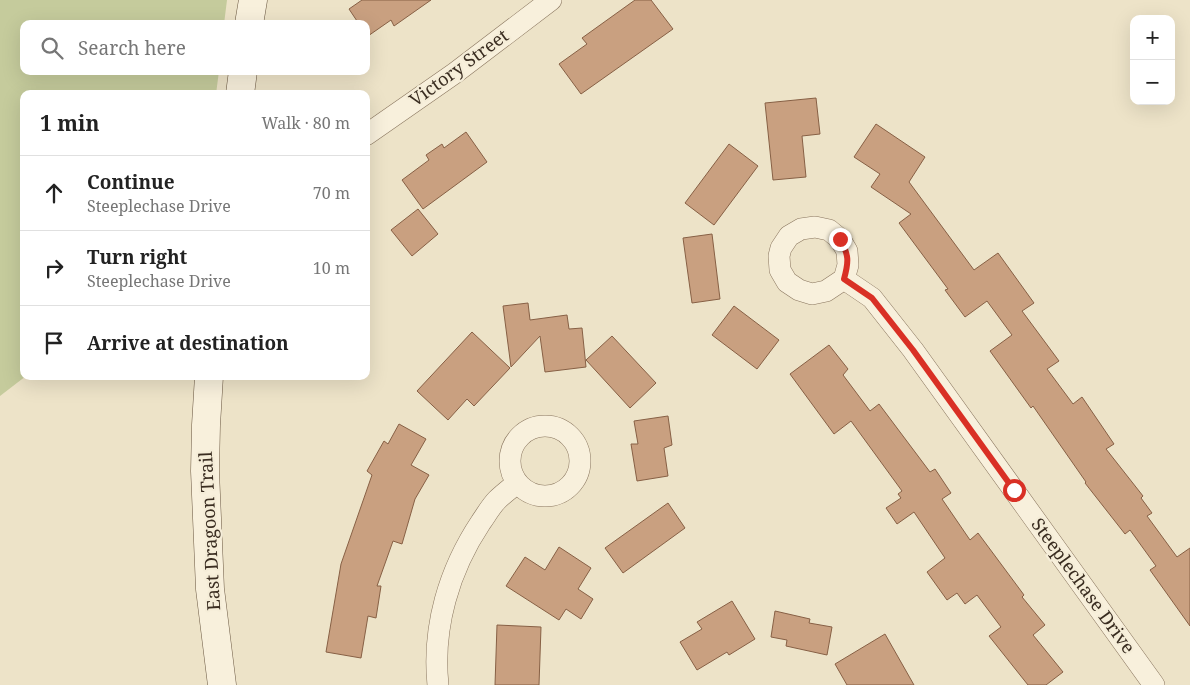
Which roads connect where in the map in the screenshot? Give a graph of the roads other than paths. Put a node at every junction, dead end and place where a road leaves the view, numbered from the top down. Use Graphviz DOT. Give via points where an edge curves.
graph roads {
  1 [pos="252,0"];
  2 [pos="551,0"];
  3 [pos="250,20"];
  4 [pos="242,75"];
  5 [pos="241,90"];
  6 [pos="370,131"];
  7 [pos="844,279"];
  8 [pos="209,380"];
  9 [pos="517,483"];
  10 [pos="222,685"];
  11 [pos="438,685"];
  12 [pos="1154,685"];
  1 -- 3 [label="street"];
  2 -- 6 [label="street, Victory Street" via="455,73"];
  4 -- 5 [label="street"];
  7 -- 12 [label="street, Steeplechase Drive" via="872,298 913,350"];
  8 -- 10 [label="street, East Dragoon Trail" via="205,471 210,589"];
  9 -- 11 [label="street" via="496,500 457,564 445,595 438,633"];
}
